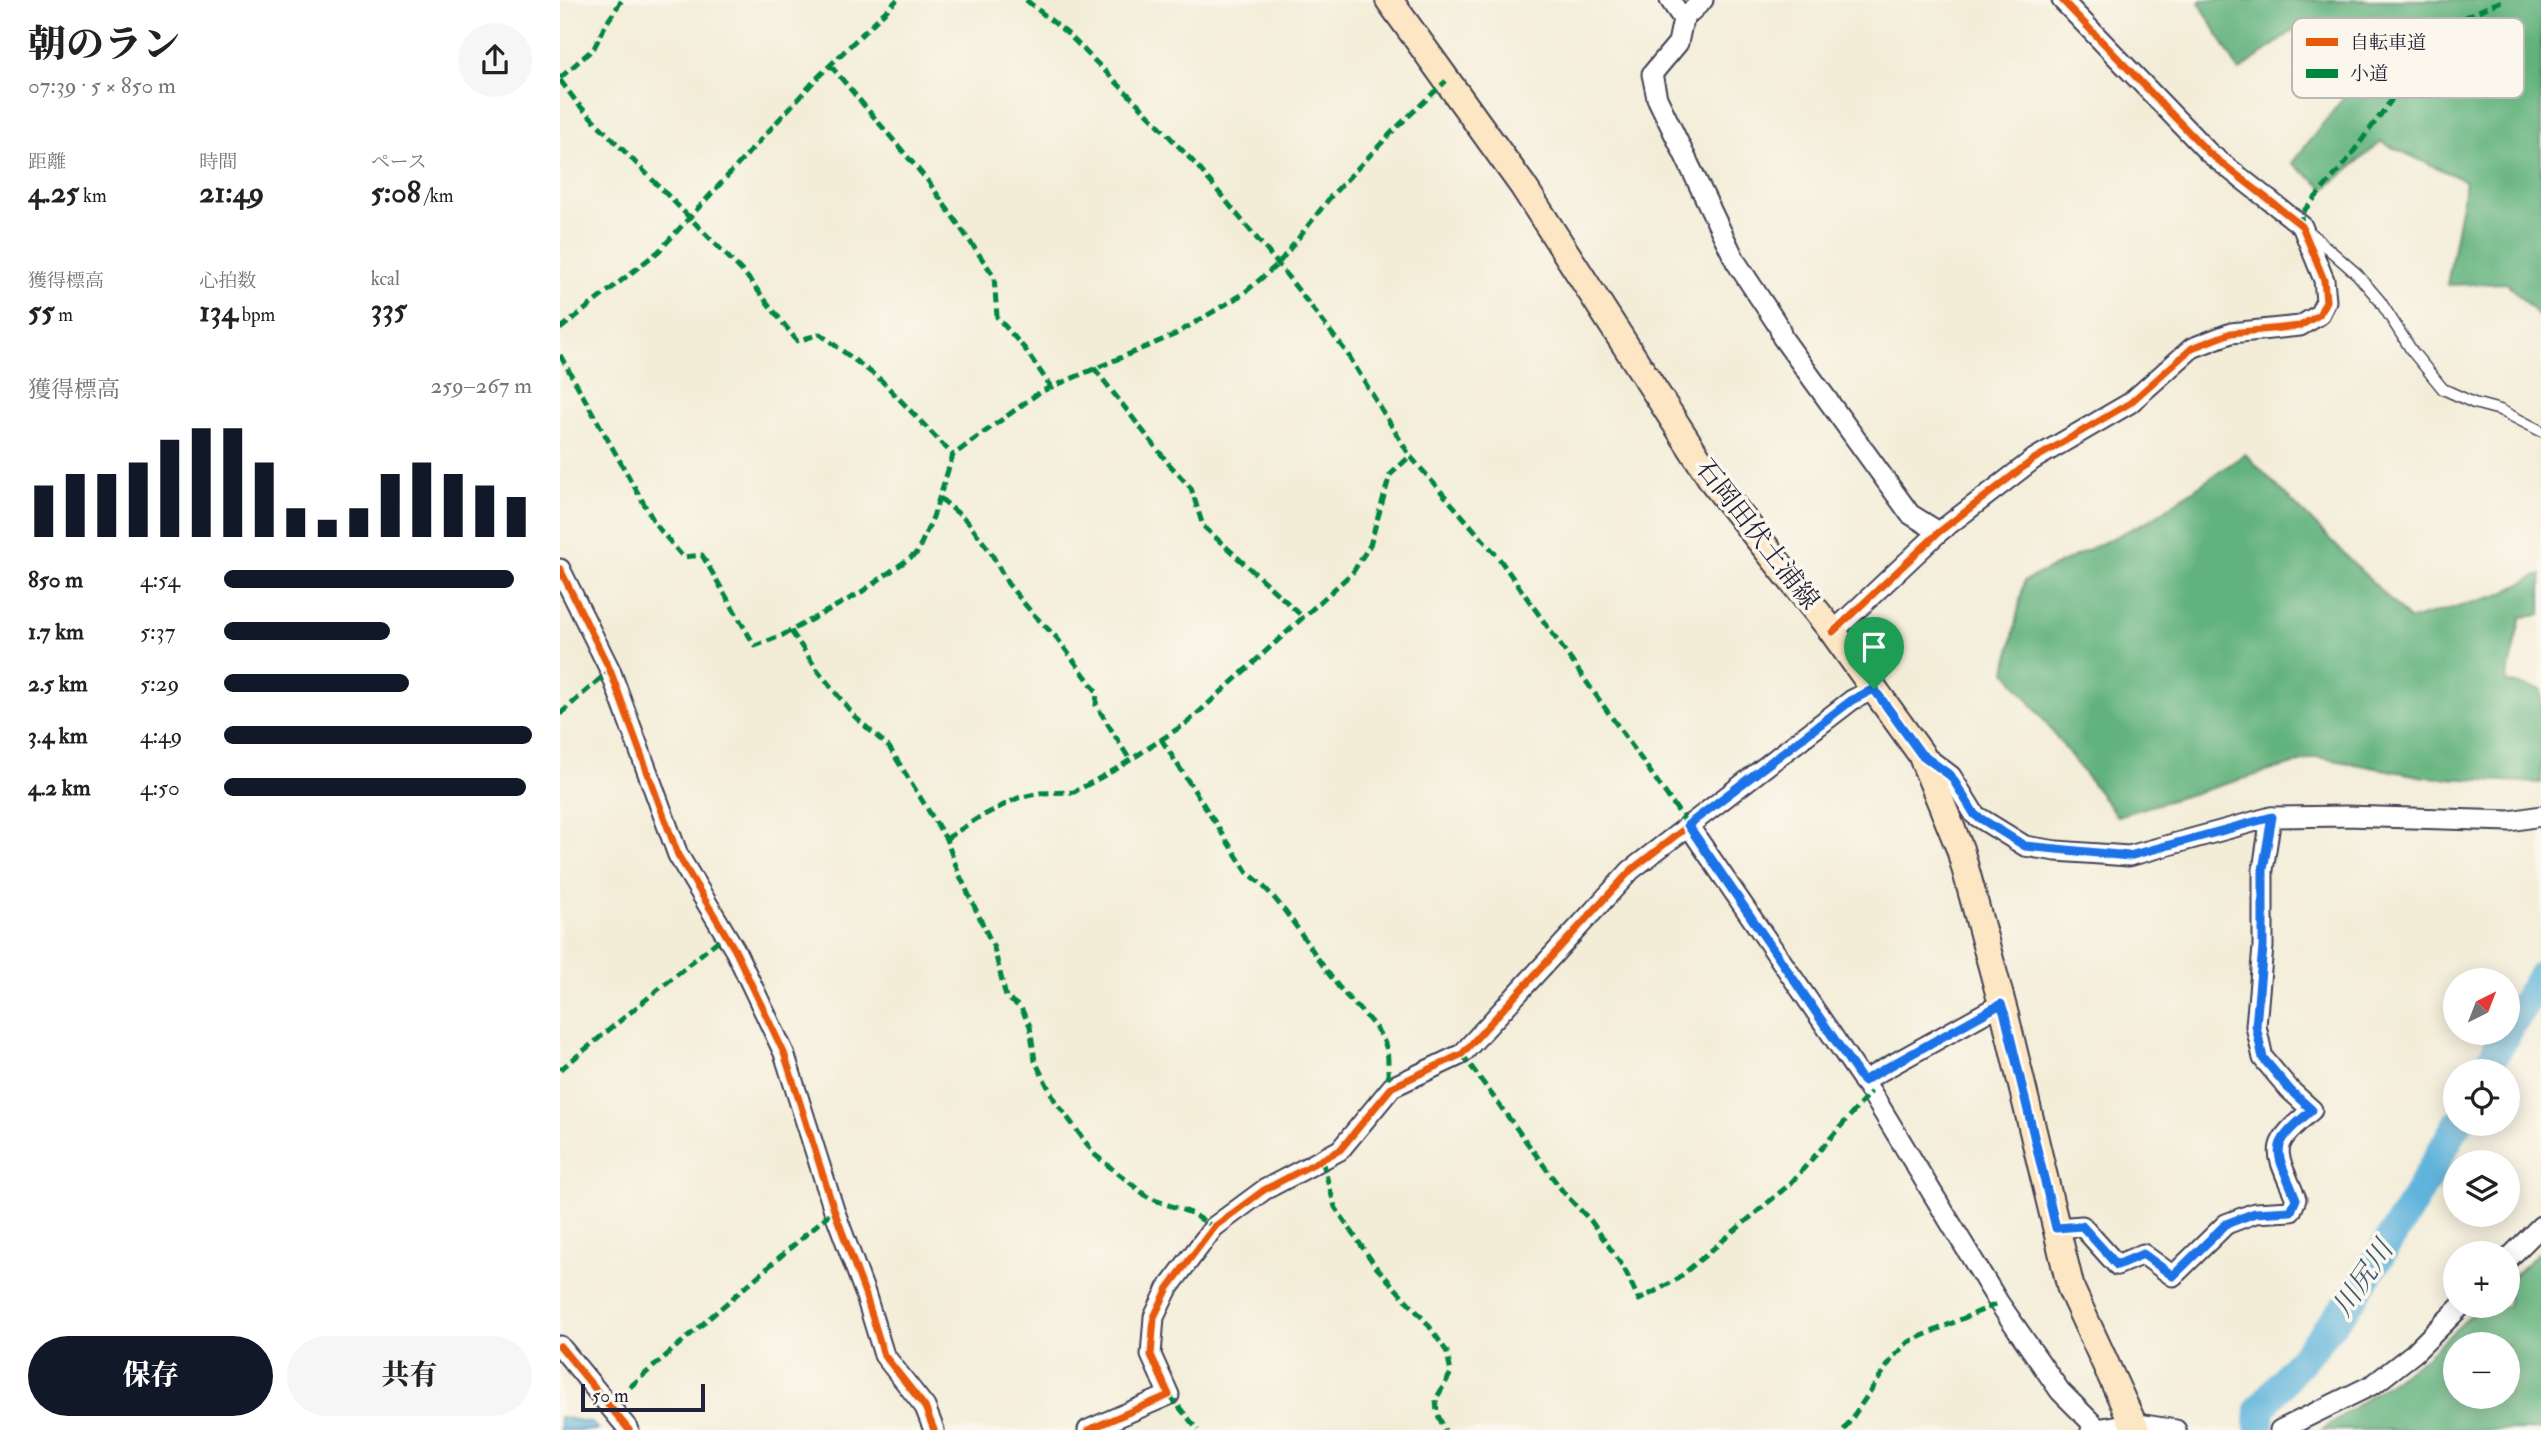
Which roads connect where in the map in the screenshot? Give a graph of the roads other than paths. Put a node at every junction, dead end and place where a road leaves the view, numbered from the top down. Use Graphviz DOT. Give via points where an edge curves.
graph roads {
  1 [pos="1389,0"];
  2 [pos="1670,0"];
  3 [pos="1703,0"];
  4 [pos="2062,0"];
  5 [pos="1683,19"];
  6 [pos="2302,226"];
  7 [pos="2541,431"];
  8 [pos="1939,532"];
  9 [pos="560,569"];
  10 [pos="1833,632"];
  11 [pos="1874,689"];
  12 [pos="1921,754"];
  13 [pos="2541,816"];
  14 [pos="2272,817"];
  15 [pos="1688,825"];
  16 [pos="2001,1004"];
  17 [pos="1863,1081"];
  18 [pos="2541,1226"];
  19 [pos="2056,1228"];
  20 [pos="2520,1247"];
  21 [pos="2450,1318"];
  22 [pos="560,1346"];
  23 [pos="2134,1427"];
  24 [pos="2094,1429"];
  25 [pos="629,1430"];
  26 [pos="934,1430"];
  27 [pos="1088,1430"];
  28 [pos="2176,1430"];
  29 [pos="2280,1430"];
  1 -- 10 [label="main road, 石岡田伏土浦線" via="1523,187 1714,483"];
  2 -- 5 [label="street"];
  3 -- 5 [label="street"];
  4 -- 6 [label="street" via="2209,153"];
  5 -- 8 [label="street" via="1678,43 1652,75 1657,99 1725,239 1782,337 1894,493 1910,514"];
  6 -- 7 [label="lane" via="2357,274 2443,389"];
  6 -- 8 [label="street" via="2325,280 2326,301 2319,315 2300,326 2231,333 2192,348 2130,403 2034,458"];
  8 -- 10 [label="street"];
  9 -- 26 [label="street" via="610,670 678,855 735,950 784,1053 884,1355 925,1407"];
  10 -- 11 [label="main road, 石岡田伏土浦線"];
  11 -- 12 [label="main road, 石岡田伏土浦線"];
  11 -- 15 [label="street" via="1852,700"];
  12 -- 14 [label="street" via="1951,776 1975,815 2025,846 2129,856"];
  12 -- 16 [label="main road, 石岡田伏土浦線" via="1960,849"];
  13 -- 14 [label="street" via="2510,821"];
  14 -- 19 [label="street" via="2263,870 2256,1026 2263,1058 2312,1110 2283,1134 2277,1153 2296,1199 2291,1211 2255,1213 2226,1224 2173,1276 2143,1254 2117,1265 2082,1226"];
  15 -- 17 [label="street"];
  15 -- 27 [label="street" via="1631,870 1462,1054 1392,1087 1340,1150 1264,1190 1214,1227 1168,1288 1154,1317 1151,1355 1169,1395"];
  16 -- 17 [label="street"];
  16 -- 19 [label="main road, 石岡田伏土浦線"];
  17 -- 24 [label="street" via="1999,1303 2060,1391"];
  18 -- 20 [label="street"];
  19 -- 23 [label="main road, 石岡田伏土浦線" via="2071,1289"];
  21 -- 29 [label="street" via="2374,1384"];
  22 -- 25 [label="street"];
  23 -- 24 [label="street"];
  23 -- 28 [label="street"];
}
